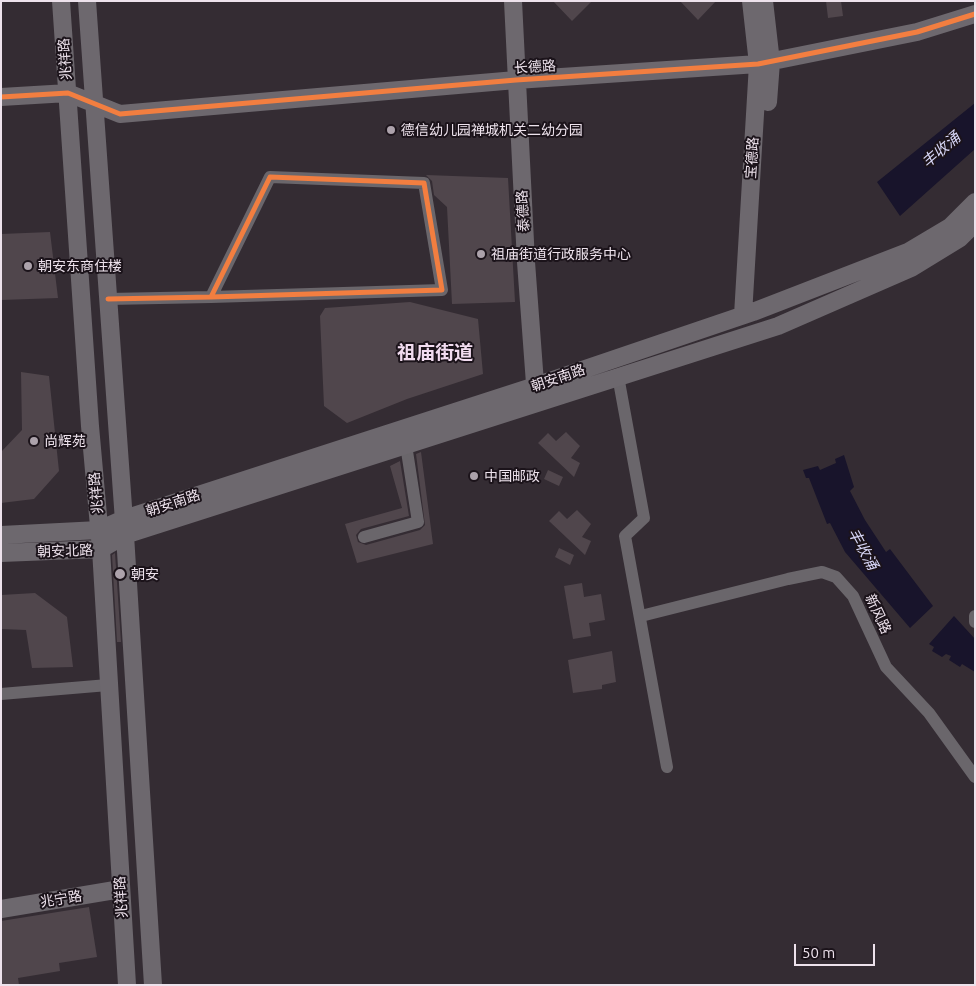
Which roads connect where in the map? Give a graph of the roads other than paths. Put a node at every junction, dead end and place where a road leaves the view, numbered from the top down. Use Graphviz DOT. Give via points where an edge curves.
graph roads {
  1 [pos="61,1"];
  2 [pos="87,1"];
  3 [pos="506,1"];
  4 [pos="513,1"];
  5 [pos="752,1"];
  6 [pos="764,1"];
  7 [pos="975,14"];
  8 [pos="765,63"];
  9 [pos="516,80"];
  10 [pos="68,93"];
  11 [pos="1,97"];
  12 [pos="94,102"];
  13 [pos="975,202"];
  14 [pos="975,223"];
  15 [pos="210,297"];
  16 [pos="108,299"];
  17 [pos="748,313"];
  18 [pos="618,376"];
  19 [pos="536,395"];
  20 [pos="406,445"];
  21 [pos="124,527"];
  22 [pos="99,530"];
  23 [pos="1,536"];
  24 [pos="364,537"];
  25 [pos="101,549"];
  26 [pos="1,553"];
  27 [pos="641,616"];
  28 [pos="975,616"];
  29 [pos="975,622"];
  30 [pos="108,685"];
  31 [pos="1,694"];
  32 [pos="667,767"];
  33 [pos="975,777"];
  34 [pos="121,889"];
  35 [pos="1,909"];
  36 [pos="127,985"];
  37 [pos="153,985"];
  1 -- 10 [label="main road, 兆祥路"];
  2 -- 12 [label="main road, 兆祥路"];
  3 -- 9 [label="main road, 泰德路" via="508,43"];
  4 -- 9 [label="main road, 泰德路"];
  5 -- 8 [label="main road, 宝德路"];
  6 -- 8 [label="main road, 宝德路"];
  7 -- 8 [label="main road, 长德路" via="917,32"];
  8 -- 9 [label="main road, 长德路"];
  8 -- 17 [label="main road, 宝德路"];
  9 -- 12 [label="main road, 长德路" via="120,114"];
  9 -- 19 [label="main road, 泰德路"];
  10 -- 11 [label="main road"];
  10 -- 12 [label="main road, 长德路"];
  10 -- 22 [label="main road, 兆祥路"];
  12 -- 16 [label="main road, 兆祥路"];
  13 -- 17 [label="main road, 朝安南路" via="950,227 908,252"];
  14 -- 18 [label="main road, 朝安南路" via="960,238 911,268 778,326"];
  15 -- 15 [label="street" via="442,290 424,183 270,177"];
  15 -- 16 [label="street"];
  16 -- 21 [label="main road, 兆祥路"];
  17 -- 19 [label="main road, 朝安南路"];
  18 -- 19 [label="main road, 朝安南路"];
  18 -- 27 [label="street" via="644,518 625,536"];
  19 -- 20 [label="main road, 朝安南路"];
  19 -- 21 [label="main road, 朝安南路"];
  20 -- 21 [label="main road, 朝安南路"];
  20 -- 24 [label="street" via="418,522"];
  21 -- 22 [label="main road, 朝安北路"];
  21 -- 25 [label="main road, 朝安北路"];
  21 -- 37 [label="main road, 兆祥路"];
  22 -- 23 [label="main road, 朝安北路"];
  22 -- 25 [label="main road, 兆祥路"];
  25 -- 26 [label="main road, 朝安北路"];
  25 -- 30 [label="main road, 兆祥路"];
  27 -- 32 [label="street"];
  27 -- 33 [label="street, 新风路" via="796,577 822,572 836,577 853,596 886,667 929,713"];
  28 -- 29 [label="street"];
  30 -- 31 [label="street"];
  30 -- 34 [label="main road, 兆祥路"];
  34 -- 35 [label="main road, 兆宁路"];
  34 -- 36 [label="main road, 兆祥路"];
}
